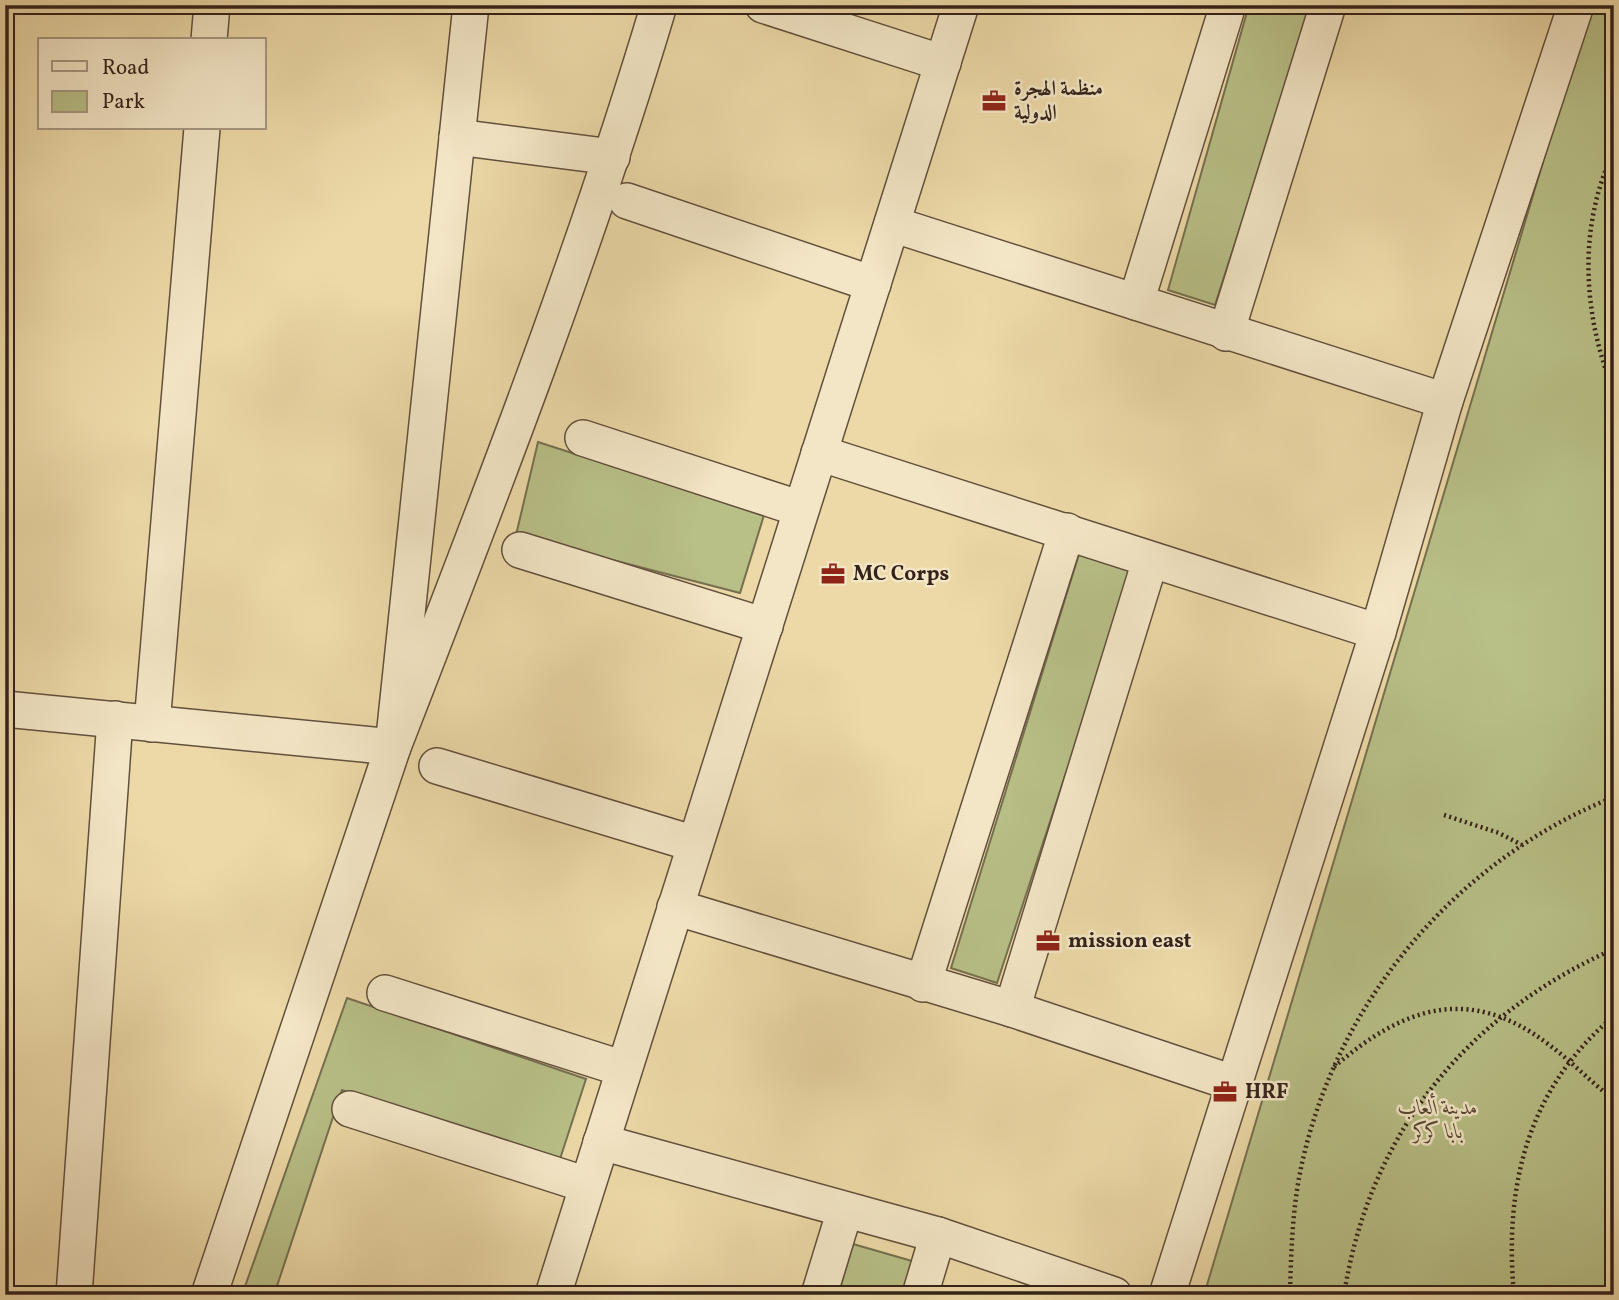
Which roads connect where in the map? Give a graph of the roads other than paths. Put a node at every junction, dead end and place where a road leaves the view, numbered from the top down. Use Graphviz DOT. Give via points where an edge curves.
graph roads {
  1 [pos="212,5"];
  2 [pos="471,5"];
  3 [pos="659,5"];
  4 [pos="763,5"];
  5 [pos="961,5"];
  6 [pos="1228,5"];
  7 [pos="1328,5"];
  8 [pos="1576,5"];
  9 [pos="209,38"];
  10 [pos="943,62"];
  11 [pos="202,130"];
  12 [pos="457,137"];
  13 [pos="612,157"];
  14 [pos="627,201"];
  15 [pos="892,224"];
  16 [pos="873,284"];
  17 [pos="1136,302"];
  18 [pos="1226,333"];
  19 [pos="1445,401"];
  20 [pos="583,438"];
  21 [pos="819,453"];
  22 [pos="802,509"];
  23 [pos="1068,531"];
  24 [pos="520,550"];
  25 [pos="1150,561"];
  26 [pos="765,626"];
  27 [pos="1378,632"];
  28 [pos="5,709"];
  29 [pos="115,719"];
  30 [pos="152,724"];
  31 [pos="393,747"];
  32 [pos="438,766"];
  33 [pos="695,845"];
  34 [pos="675,908"];
  35 [pos="923,984"];
  36 [pos="385,993"];
  37 [pos="1012,1009"];
  38 [pos="624,1069"];
  39 [pos="1236,1084"];
  40 [pos="351,1109"];
  41 [pos="601,1142"];
  42 [pos="587,1185"];
  43 [pos="845,1210"];
  44 [pos="938,1236"];
  45 [pos="74,1295"];
  46 [pos="208,1295"];
  47 [pos="553,1295"];
  48 [pos="819,1295"];
  49 [pos="920,1295"];
  50 [pos="1114,1295"];
  51 [pos="1167,1295"];
  1 -- 9 [label="street"];
  2 -- 12 [label="street"];
  3 -- 13 [label="street"];
  4 -- 10 [label="street"];
  5 -- 10 [label="street"];
  6 -- 17 [label="street"];
  7 -- 18 [label="street"];
  8 -- 19 [label="street"];
  10 -- 15 [label="street"];
  11 -- 30 [label="street"];
  12 -- 13 [label="street"];
  12 -- 31 [label="street"];
  13 -- 31 [label="street"];
  14 -- 16 [label="street"];
  15 -- 16 [label="street"];
  15 -- 17 [label="street"];
  16 -- 21 [label="street"];
  17 -- 18 [label="street"];
  18 -- 19 [label="street"];
  19 -- 27 [label="street"];
  20 -- 22 [label="street"];
  21 -- 22 [label="street"];
  21 -- 23 [label="street"];
  22 -- 26 [label="street"];
  23 -- 25 [label="street"];
  23 -- 35 [label="street"];
  24 -- 26 [label="street"];
  25 -- 27 [label="street"];
  25 -- 37 [label="street"];
  26 -- 33 [label="street"];
  27 -- 39 [label="street"];
  28 -- 29 [label="street"];
  29 -- 30 [label="street"];
  29 -- 45 [label="street"];
  30 -- 31 [label="street"];
  31 -- 46 [label="street"];
  32 -- 33 [label="street"];
  33 -- 34 [label="street"];
  34 -- 35 [label="street"];
  34 -- 38 [label="street"];
  35 -- 37 [label="street"];
  36 -- 38 [label="street"];
  37 -- 39 [label="street"];
  38 -- 41 [label="street"];
  39 -- 51 [label="street"];
  40 -- 42 [label="street"];
  41 -- 42 [label="street"];
  41 -- 43 [label="street"];
  42 -- 47 [label="street"];
  43 -- 44 [label="street"];
  43 -- 48 [label="street"];
  44 -- 49 [label="street"];
  44 -- 50 [label="street"];
}
